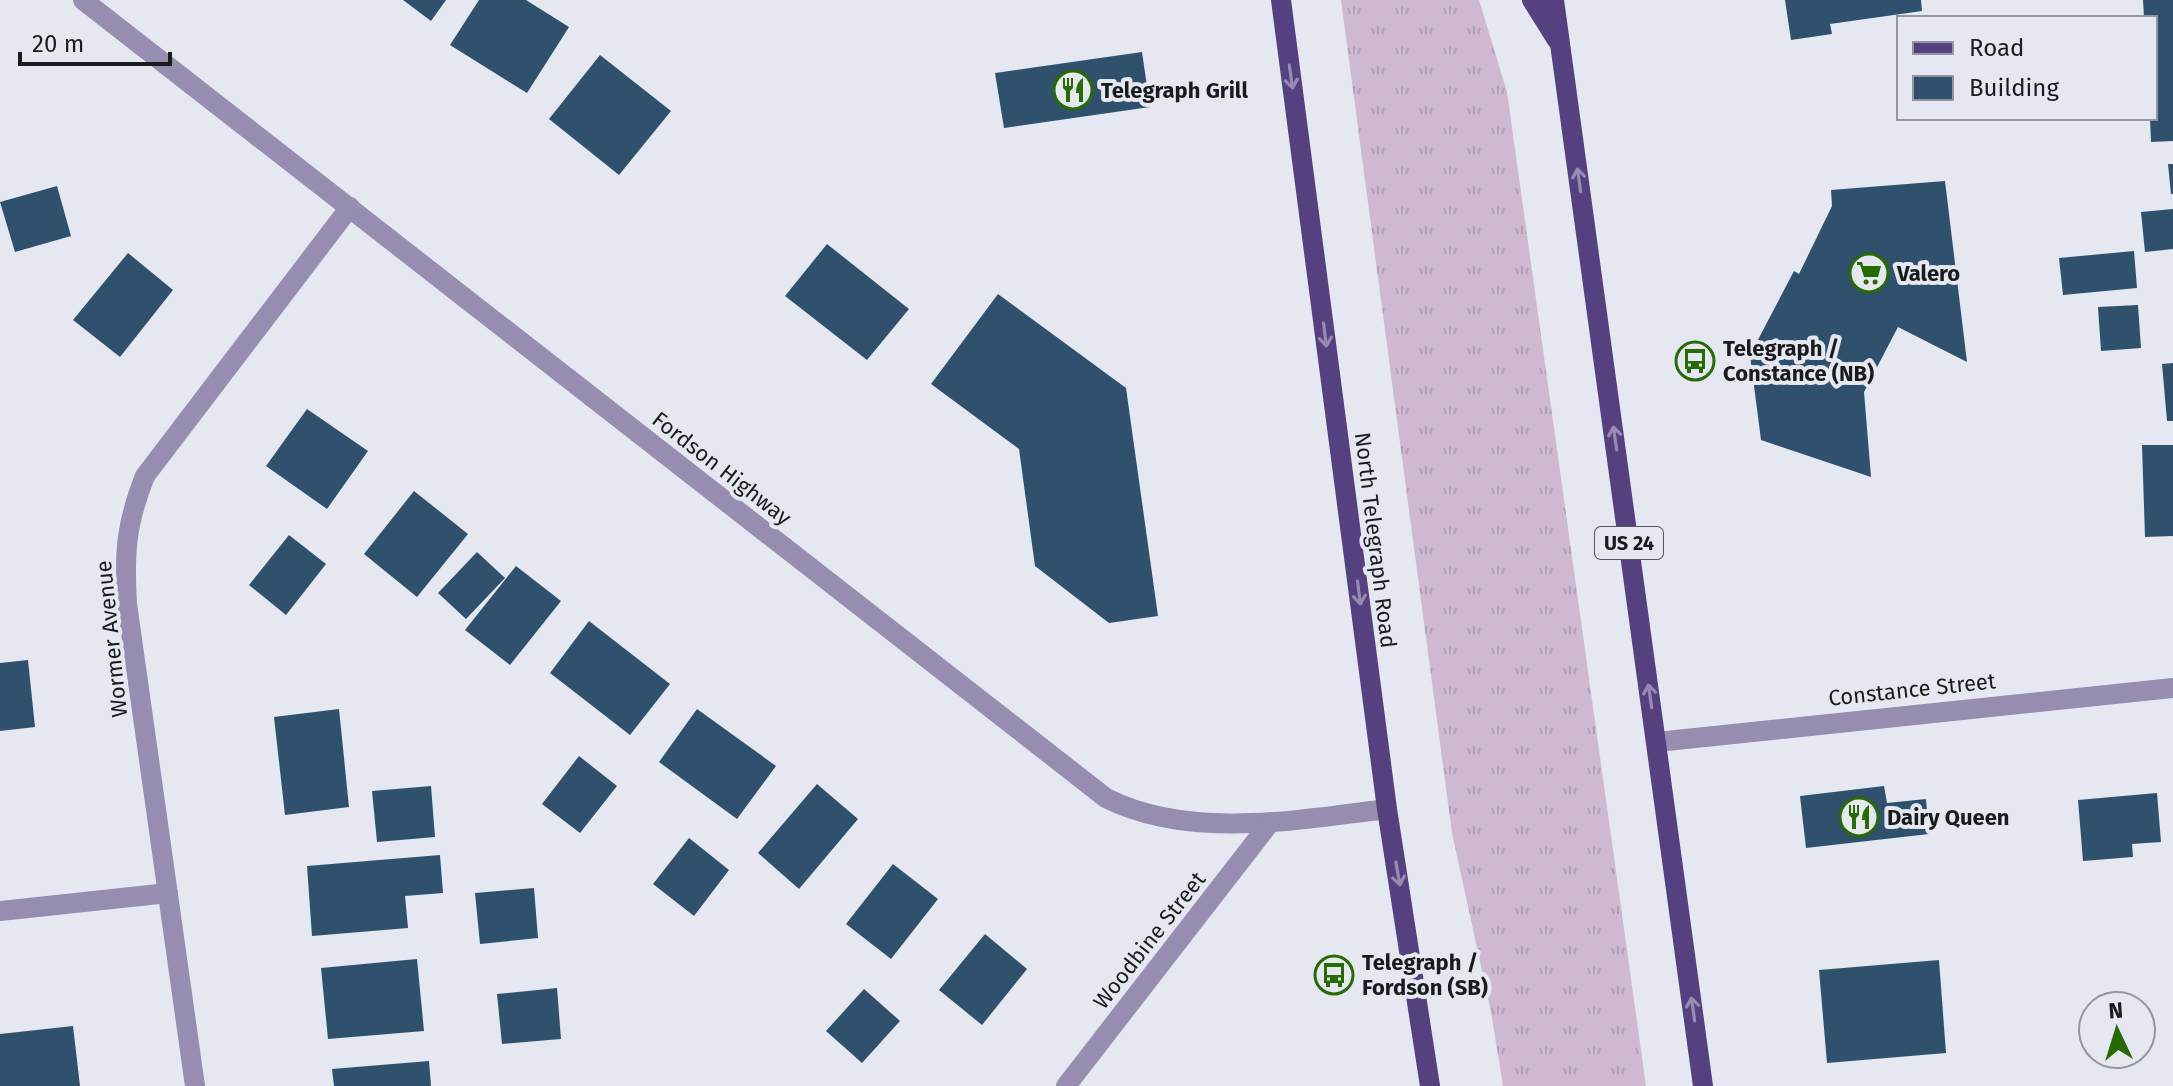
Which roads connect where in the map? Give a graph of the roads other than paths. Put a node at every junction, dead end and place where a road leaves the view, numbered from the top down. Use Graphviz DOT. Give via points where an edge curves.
graph roads {
  1 [pos="83,0"];
  2 [pos="1281,0"];
  3 [pos="1532,0"];
  4 [pos="1554,0"];
  5 [pos="1561,47"];
  6 [pos="350,207"];
  7 [pos="2173,688"];
  8 [pos="1657,742"];
  9 [pos="1387,809"];
  10 [pos="1269,824"];
  11 [pos="168,893"];
  12 [pos="0,911"];
  13 [pos="1424,1040"];
  14 [pos="195,1086"];
  15 [pos="1066,1086"];
  16 [pos="1430,1086"];
  17 [pos="1440,1086"];
  18 [pos="1703,1086"];
  1 -- 6 [label="street, Fordson Highway"];
  2 -- 9 [label="main road, North Telegraph Road, one-way"];
  3 -- 5 [label="main road"];
  4 -- 5 [label="main road, US 24"];
  8 -- 5 [label="main road, US 24, one-way"];
  6 -- 10 [label="street, Fordson Highway" via="1106,798 1162,818"];
  6 -- 11 [label="street, Wormer Avenue" via="145,476 130,514 124,554 127,604"];
  7 -- 8 [label="street, Constance Street"];
  18 -- 8 [label="main road, US 24, one-way"];
  9 -- 10 [label="street, Fordson Highway"];
  9 -- 13 [label="main road, North Telegraph Road, one-way"];
  10 -- 15 [label="street, Woodbine Street"];
  11 -- 12 [label="street"];
  11 -- 14 [label="street, Wormer Avenue"];
  13 -- 16 [label="main road, North Telegraph Road"];
  13 -- 17 [label="main road"];
}
